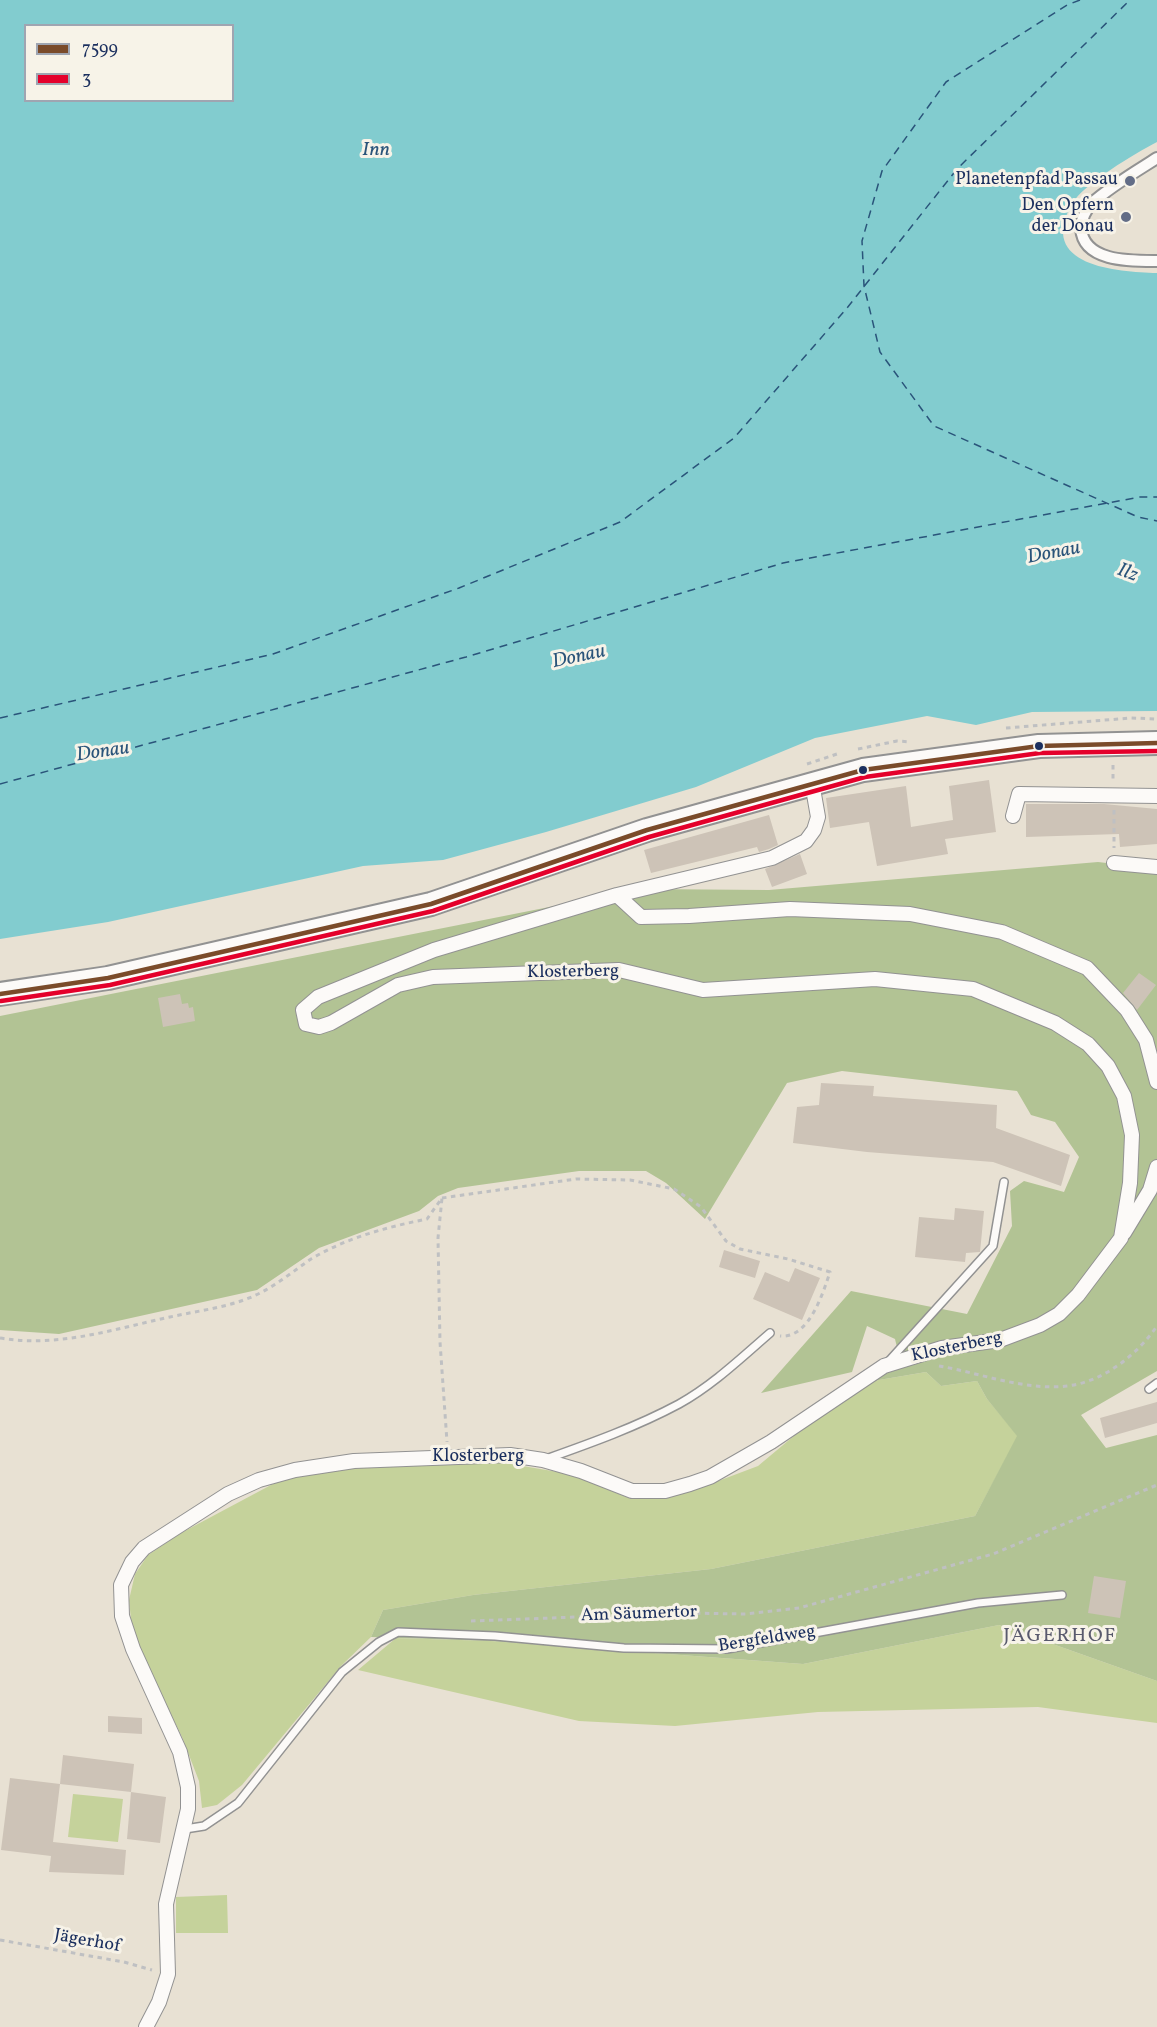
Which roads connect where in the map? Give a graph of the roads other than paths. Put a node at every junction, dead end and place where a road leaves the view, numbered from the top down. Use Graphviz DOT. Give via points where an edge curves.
graph roads {
  1 [pos="1157,158"];
  2 [pos="1157,261"];
  3 [pos="1157,743"];
  4 [pos="812,783"];
  5 [pos="1157,796"];
  6 [pos="1013,816"];
  7 [pos="1114,862"];
  8 [pos="1157,867"];
  9 [pos="617,895"];
  10 [pos="0,994"];
  11 [pos="1157,1082"];
  12 [pos="1157,1167"];
  13 [pos="1004,1182"];
  14 [pos="1121,1238"];
  15 [pos="770,1333"];
  16 [pos="884,1366"];
  17 [pos="1157,1383"];
  18 [pos="1149,1389"];
  19 [pos="543,1460"];
  20 [pos="1062,1595"];
  21 [pos="185,1829"];
  22 [pos="146,2027"];
  1 -- 2 [label="street" via="1090,204 1081,222 1082,240 1090,250 1121,259"];
  3 -- 4 [label="main road" via="1039,746 863,770"];
  4 -- 9 [label="street, Klosterberg" via="818,817 806,841 772,858"];
  4 -- 10 [label="main road" via="647,830 431,904 108,978"];
  5 -- 6 [label="street" via="1019,794"];
  7 -- 8 [label="street"];
  9 -- 11 [label="street" via="640,916 790,909 910,914 1002,933 1087,968 1127,1010 1146,1040"];
  9 -- 14 [label="street, Klosterberg" via="402,962 318,997 303,1010 303,1017 306,1024 320,1027 381,992 414,979 484,975 619,970 703,990 875,979 974,989 1055,1023 1088,1044 1108,1066 1124,1096 1132,1135 1130,1183"];
  12 -- 14 [label="street, Klosterberg" via="1150,1190"];
  13 -- 16 [label="lane" via="993,1246"];
  14 -- 16 [label="street, Klosterberg" via="1078,1294 1059,1314 1040,1325 1000,1340 942,1348"];
  15 -- 19 [label="lane" via="717,1379 680,1403 633,1427"];
  16 -- 19 [label="street, Klosterberg" via="771,1442 710,1477 665,1491 632,1491"];
  17 -- 18 [label="lane"];
  19 -- 21 [label="street, Klosterberg" via="510,1455 354,1461 295,1470 228,1494 160,1536 132,1562 121,1585 122,1616 180,1752 188,1787"];
  20 -- 21 [label="lane, Bergfeldweg" via="978,1603 727,1649 624,1648 398,1632 342,1672 238,1803 204,1826"];
  21 -- 22 [label="street, Klosterberg" via="166,1904 168,1974"];
}
